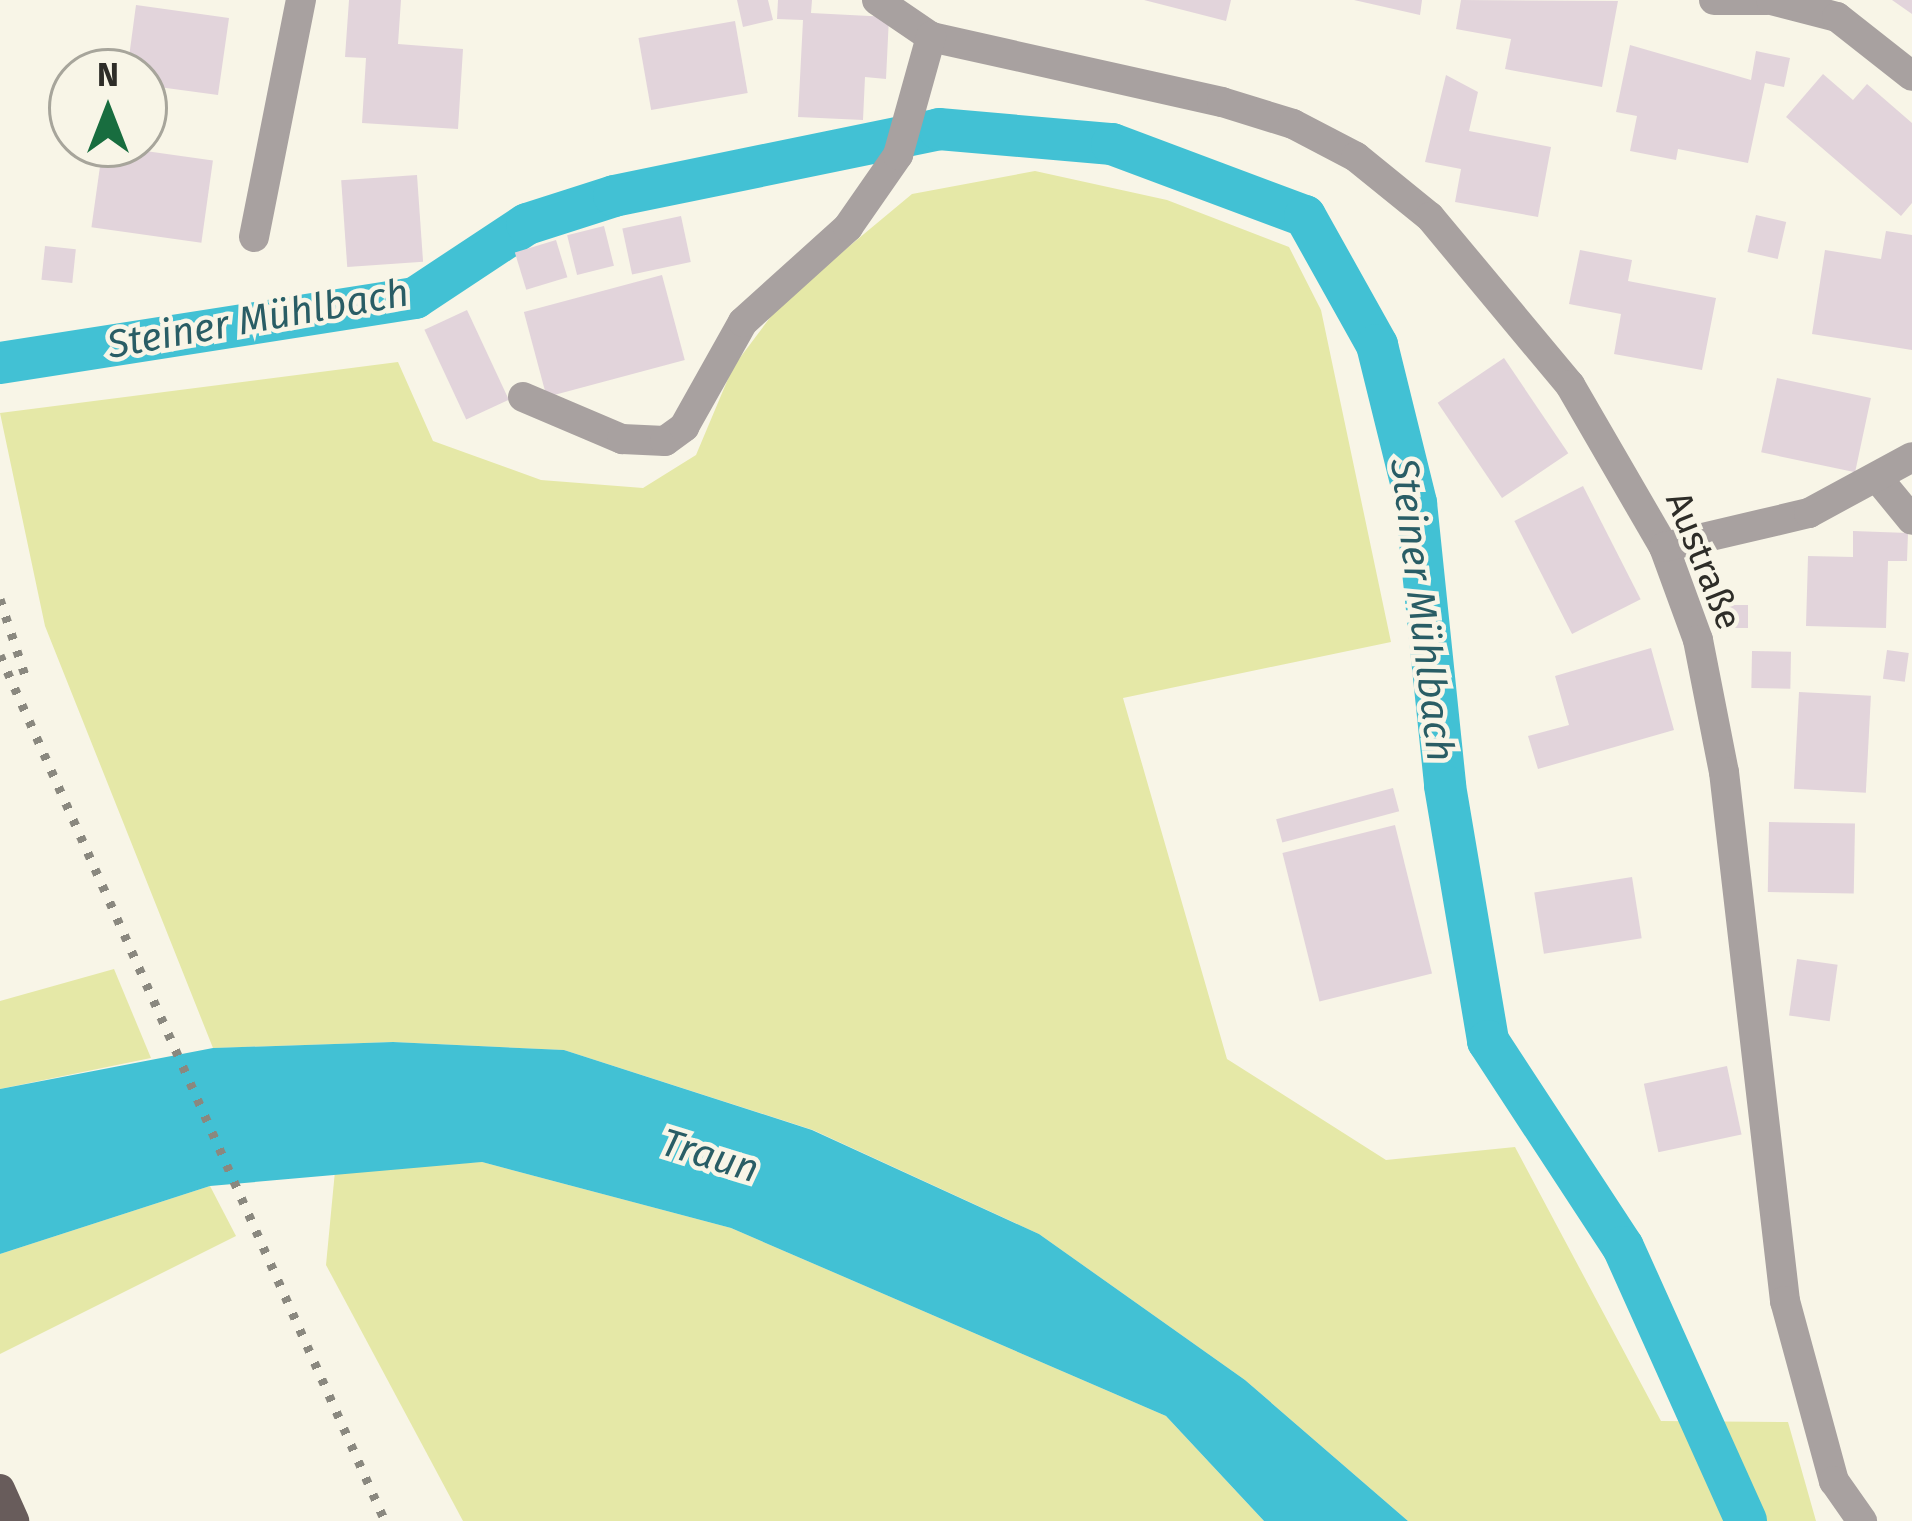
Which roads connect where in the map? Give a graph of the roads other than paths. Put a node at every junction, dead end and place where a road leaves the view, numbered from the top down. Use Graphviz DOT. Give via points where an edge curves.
graph roads {
  1 [pos="302,0"];
  2 [pos="877,0"];
  3 [pos="1714,0"];
  4 [pos="1769,0"];
  5 [pos="931,37"];
  6 [pos="1912,76"];
  7 [pos="254,237"];
  8 [pos="523,397"];
  9 [pos="1912,457"];
  10 [pos="1880,481"];
  11 [pos="1912,520"];
  12 [pos="1664,548"];
  13 [pos="0,1489"];
  14 [pos="14,1521"];
  15 [pos="1862,1521"];
  1 -- 7 [label="street"];
  2 -- 5 [label="street, Austraße"];
  3 -- 4 [label="street"];
  4 -- 6 [label="street" via="1837,16"];
  5 -- 8 [label="street" via="898,155 848,227 743,322 684,427 664,441 622,439"];
  5 -- 12 [label="street, Austraße" via="1222,102 1293,124 1356,157 1430,217 1570,385"];
  9 -- 10 [label="street"];
  10 -- 11 [label="street"];
  10 -- 12 [label="street" via="1809,513"];
  12 -- 15 [label="street, Austraße" via="1698,640 1724,772 1785,1300 1834,1481"];
  13 -- 14 [label="main road"];
}
